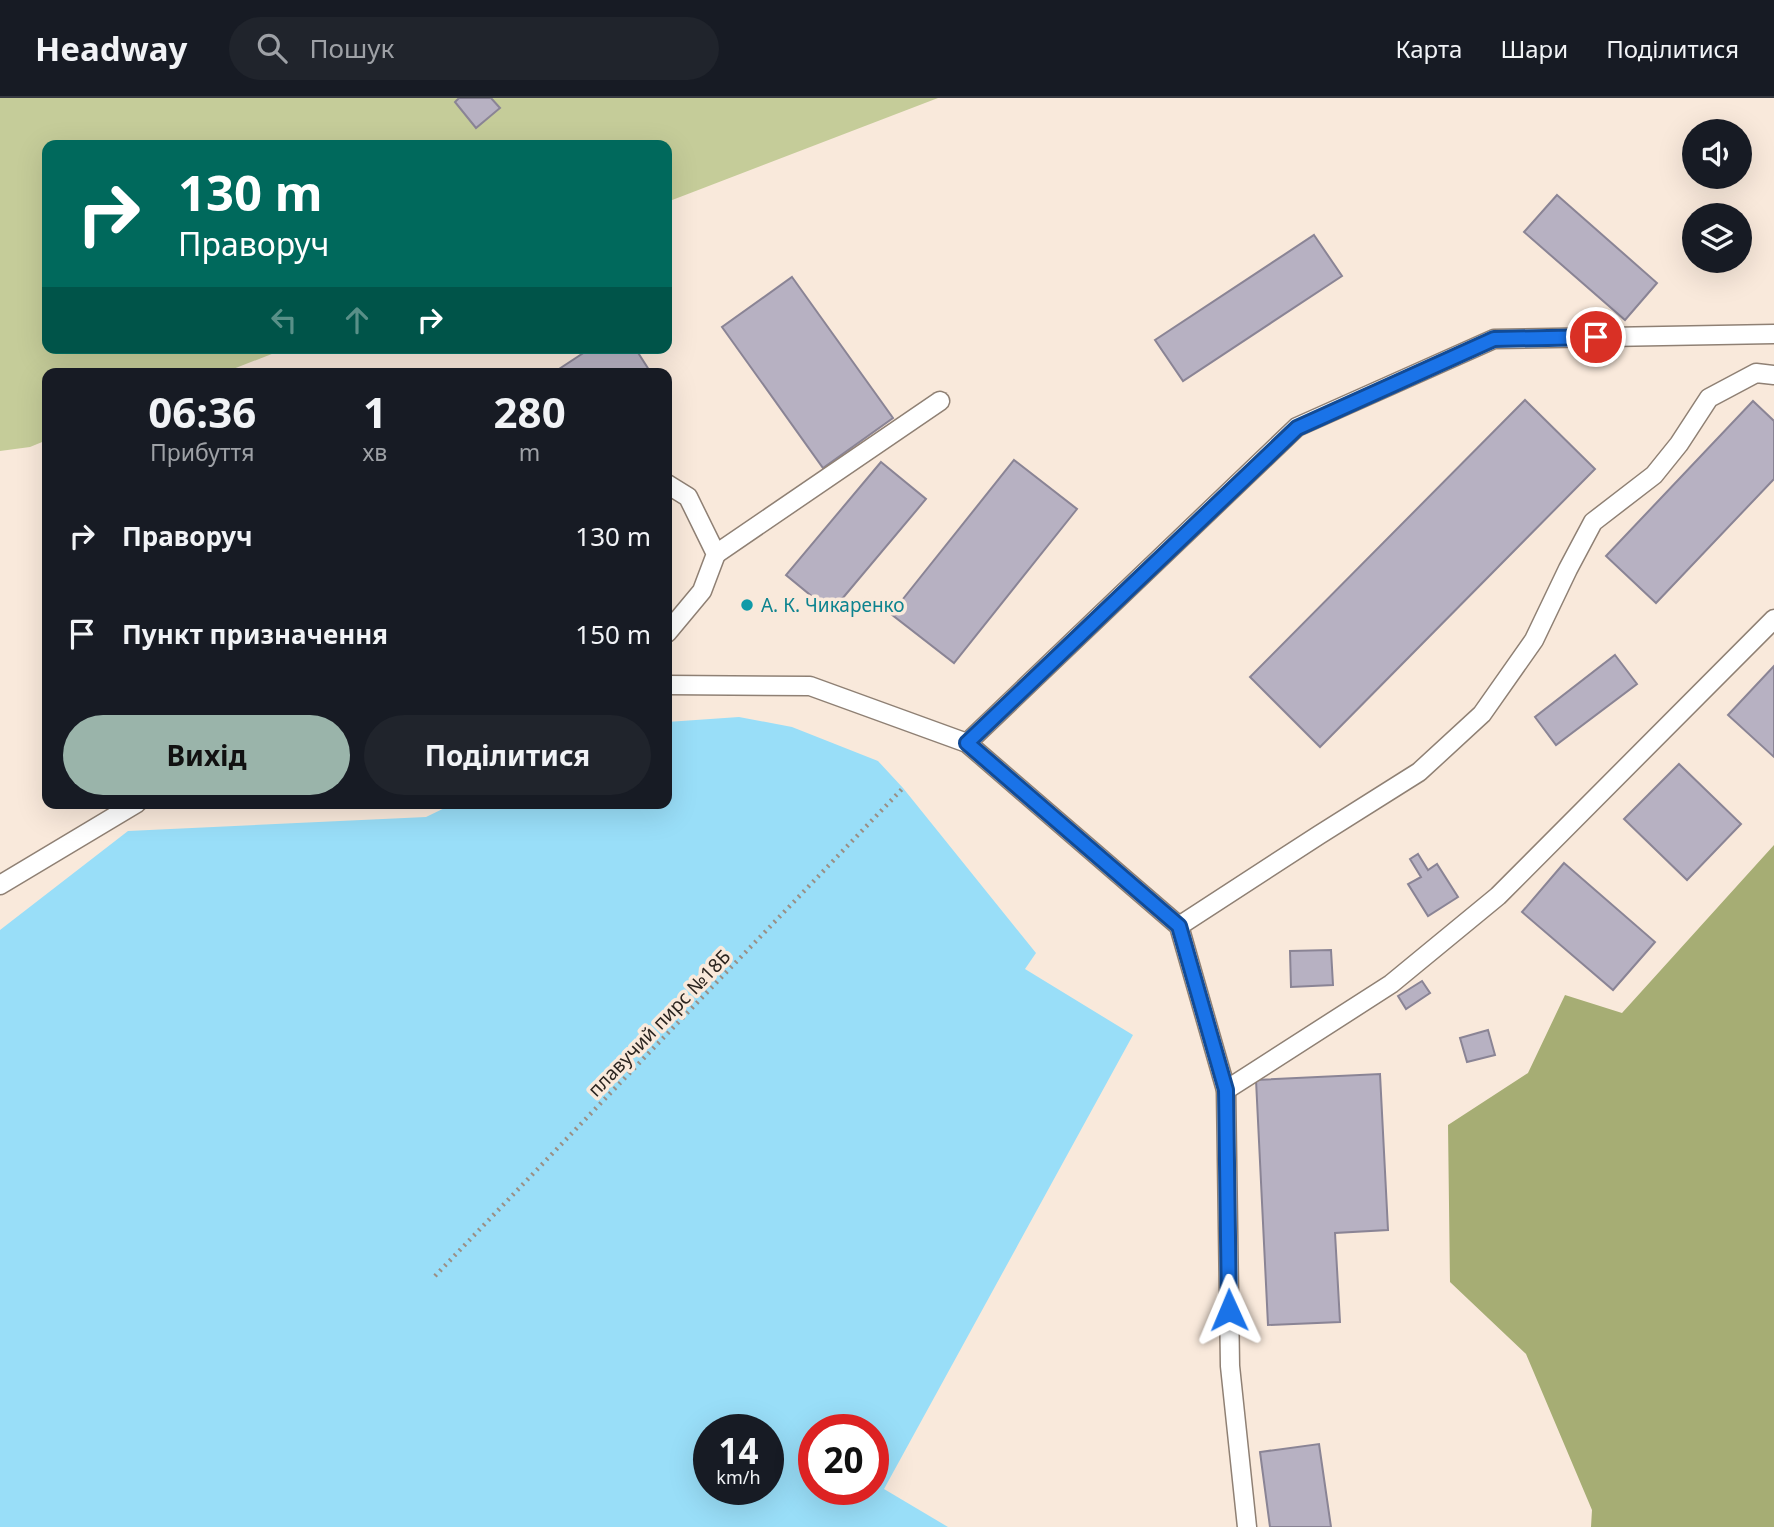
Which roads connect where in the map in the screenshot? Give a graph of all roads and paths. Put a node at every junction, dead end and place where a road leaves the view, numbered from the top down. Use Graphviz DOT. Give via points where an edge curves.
graph roads {
  1 [pos="1774,334"];
  2 [pos="1774,375"];
  3 [pos="940,401"];
  4 [pos="672,487"];
  5 [pos="716,554"];
  6 [pos="1774,619"];
  7 [pos="672,627"];
  8 [pos="672,685"];
  9 [pos="967,743"];
  10 [pos="903,788"];
  11 [pos="127,809"];
  12 [pos="0,885"];
  13 [pos="1179,926"];
  14 [pos="1226,1090"];
  15 [pos="435,1276"];
  16 [pos="1247,1527"];
  1 -- 9 [label="lane" via="1494,339 1297,428"];
  2 -- 13 [label="lane" via="1756,373 1709,398 1654,475 1592,522 1534,640 1482,713 1419,772"];
  3 -- 5 [label="lane"];
  4 -- 5 [label="lane" via="688,497"];
  5 -- 7 [label="lane" via="702,590"];
  6 -- 14 [label="lane" via="1498,895 1391,984"];
  8 -- 9 [label="lane" via="810,686"];
  9 -- 13 [label="lane"];
  10 -- 15 [label="path, плавучий пирс №18Б"];
  11 -- 12 [label="lane"];
  13 -- 14 [label="lane"];
  14 -- 16 [label="lane" via="1230,1366"];
}
